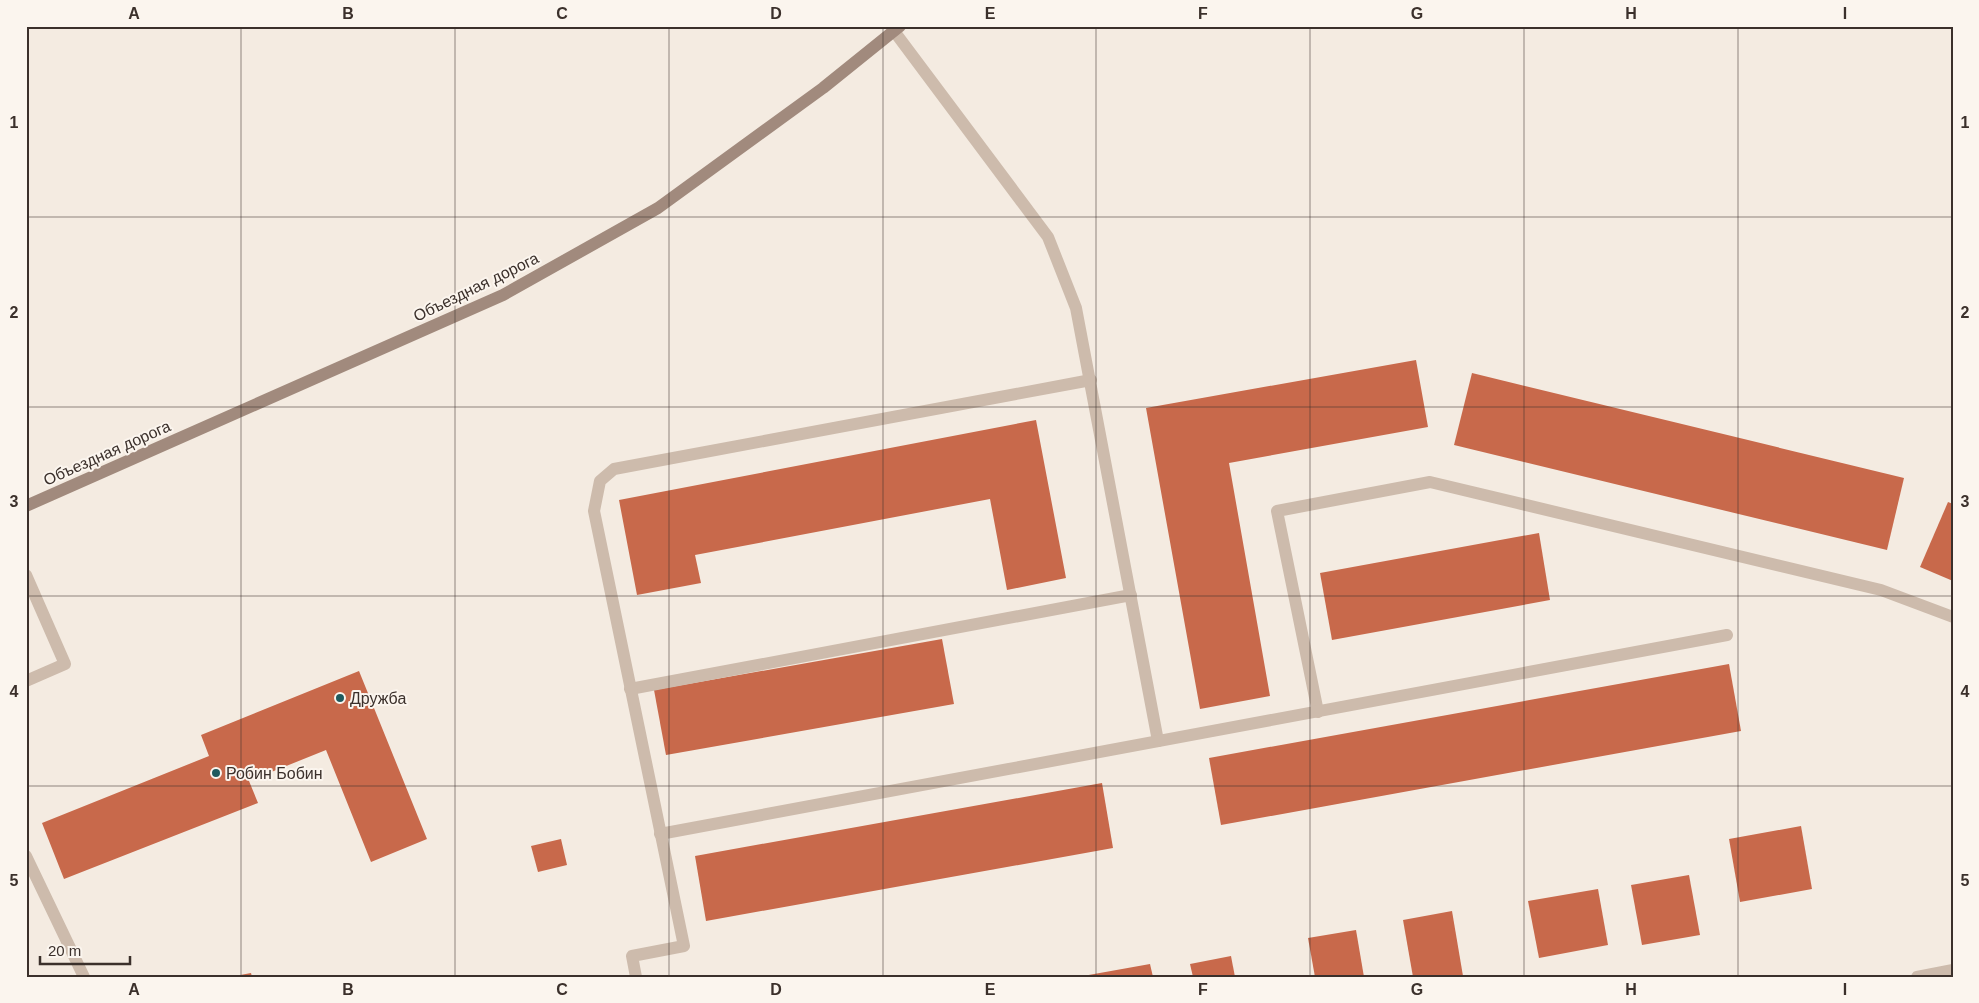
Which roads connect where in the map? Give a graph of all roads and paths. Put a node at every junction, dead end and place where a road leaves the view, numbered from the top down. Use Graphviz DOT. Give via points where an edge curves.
graph roads {
  1 [pos="897,28"];
  2 [pos="1091,380"];
  3 [pos="26,506"];
  4 [pos="26,575"];
  5 [pos="1131,594"];
  6 [pos="1953,617"];
  7 [pos="1727,635"];
  8 [pos="26,681"];
  9 [pos="630,689"];
  10 [pos="1318,712"];
  11 [pos="1158,741"];
  12 [pos="660,834"];
  13 [pos="26,856"];
  14 [pos="1953,970"];
  15 [pos="84,977"];
  16 [pos="636,977"];
  17 [pos="1917,977"];
  1 -- 2 [label="street" via="1048,237 1076,308"];
  1 -- 3 [label="main road, Объездная дорога" via="823,88 658,208 503,295"];
  2 -- 5 [label="street"];
  2 -- 9 [label="street" via="614,468 600,481 594,511"];
  4 -- 8 [label="street" via="65,664"];
  5 -- 9 [label="street"];
  5 -- 11 [label="street"];
  6 -- 10 [label="street" via="1881,590 1430,482 1277,511"];
  7 -- 10 [label="street"];
  9 -- 12 [label="street"];
  10 -- 11 [label="street"];
  11 -- 12 [label="street"];
  12 -- 16 [label="street" via="684,946 632,956"];
  13 -- 15 [label="street"];
  14 -- 17 [label="street"];
}
